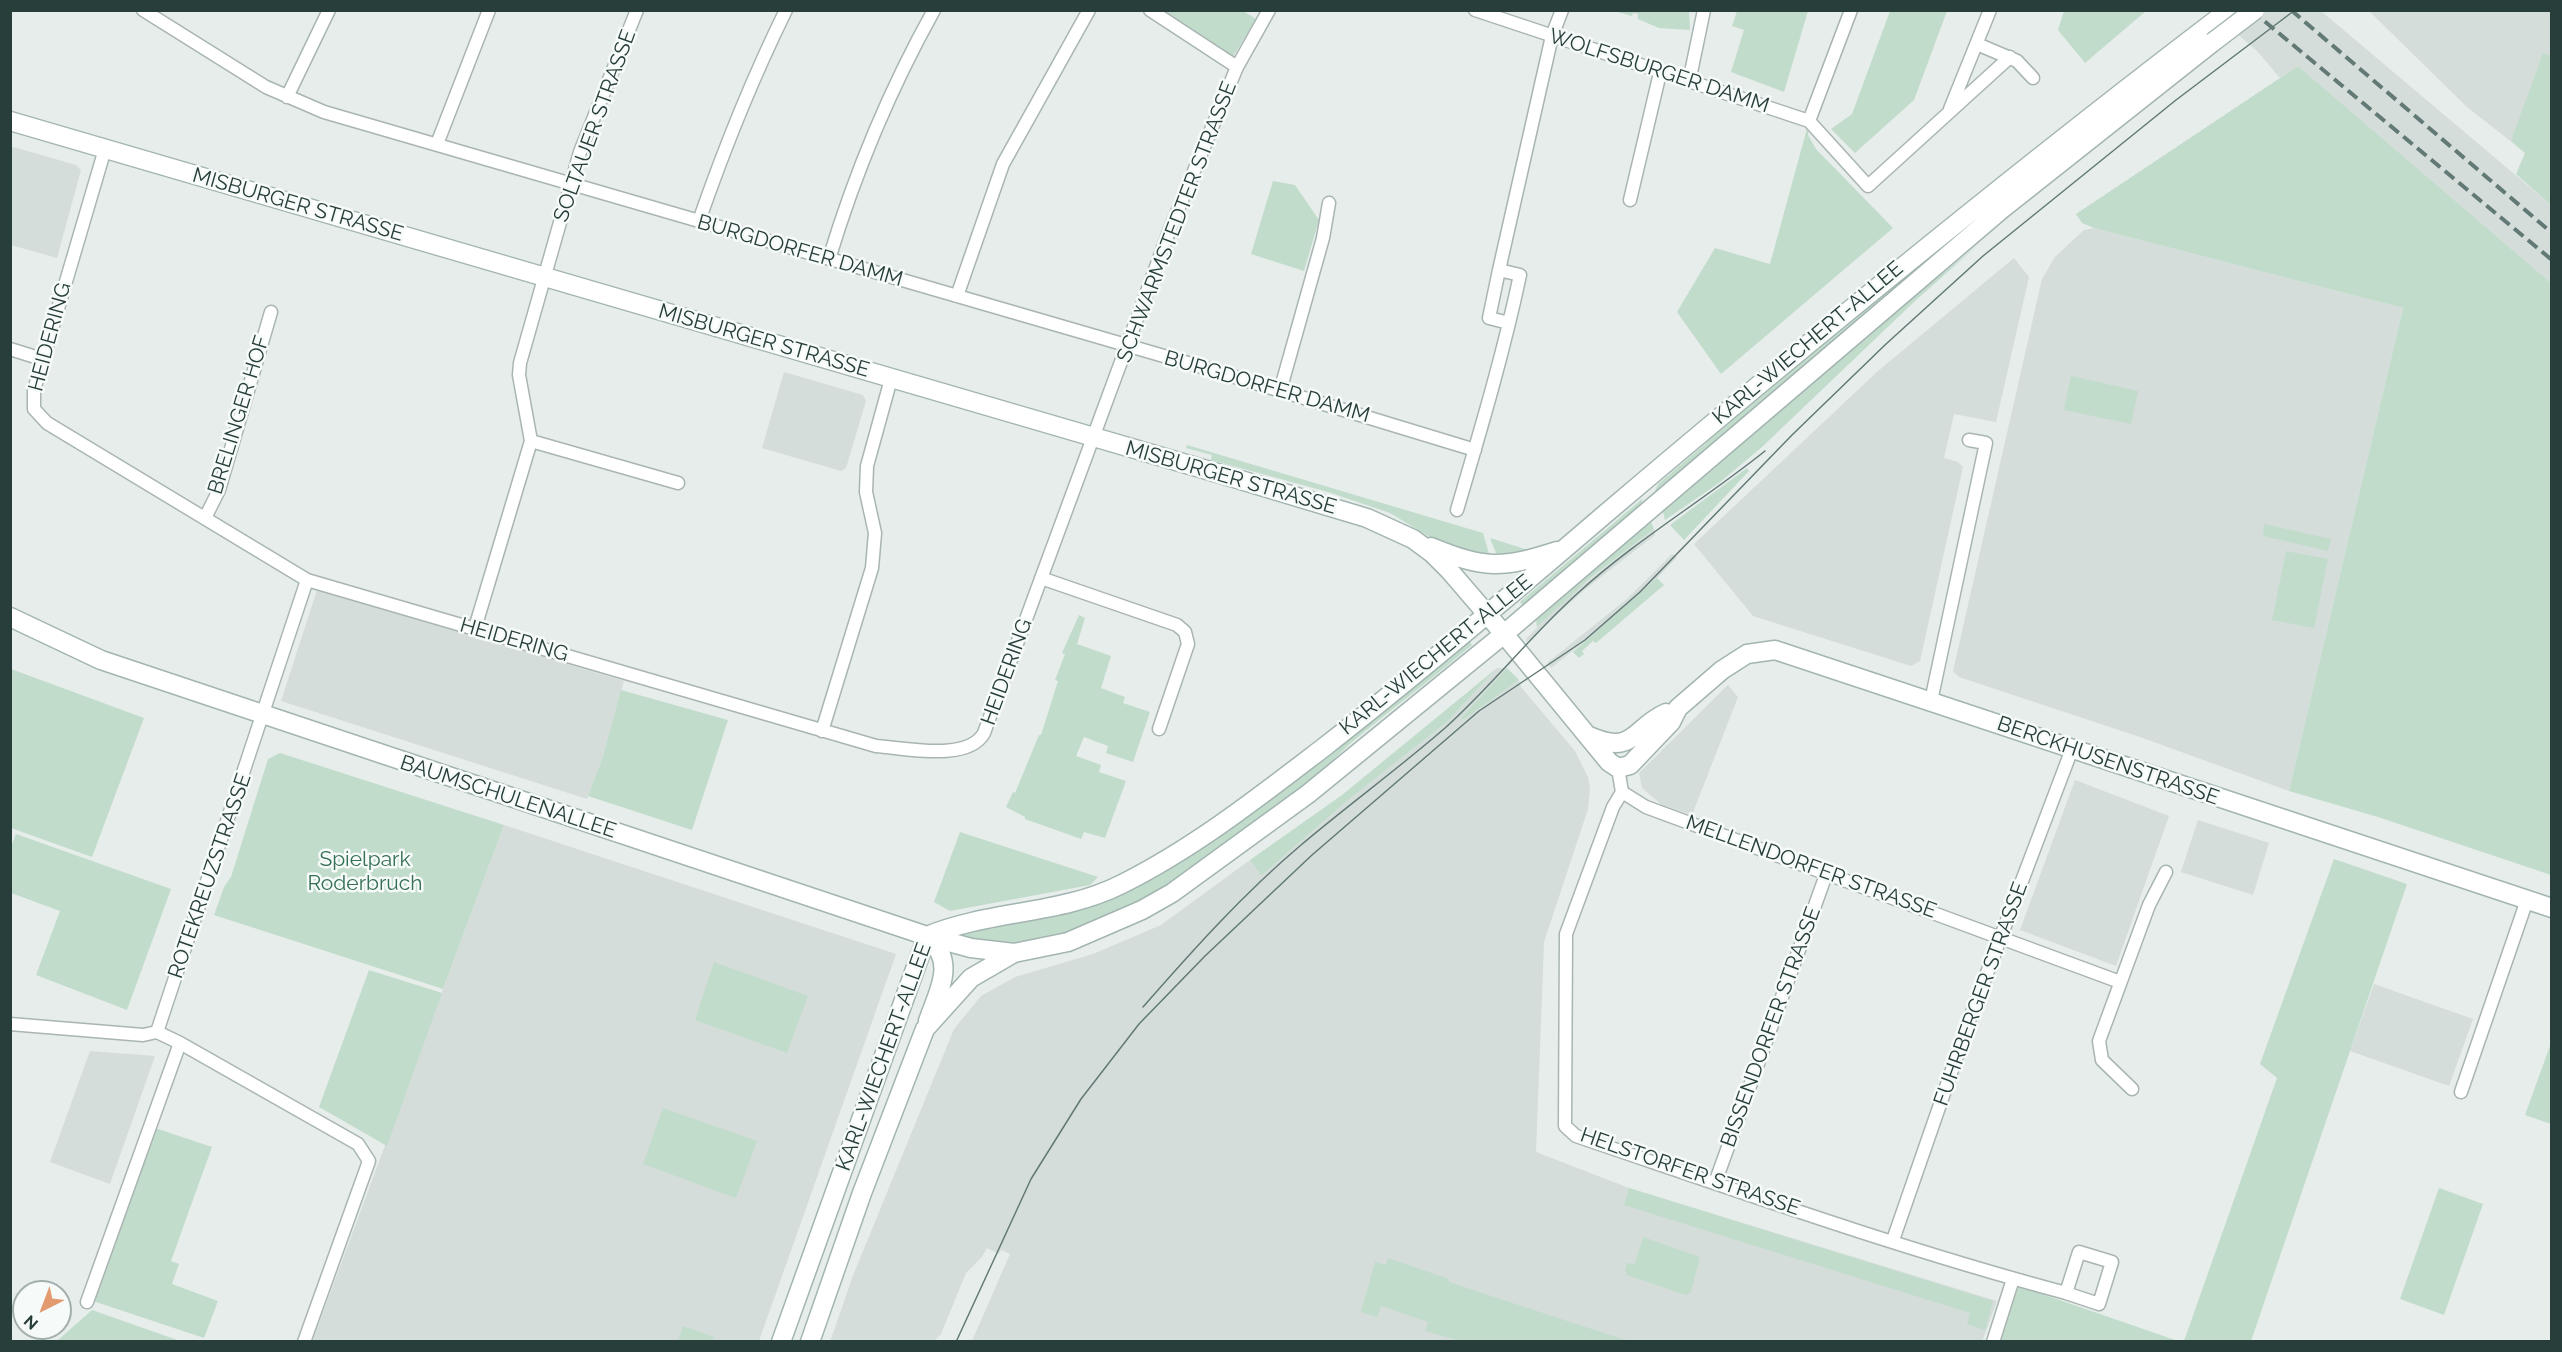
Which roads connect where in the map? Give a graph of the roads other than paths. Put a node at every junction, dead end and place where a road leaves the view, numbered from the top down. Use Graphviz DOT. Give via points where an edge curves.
graph roads {
  1 [pos="329,10"];
  2 [pos="489,10"];
  3 [pos="638,10"];
  4 [pos="786,10"];
  5 [pos="934,10"];
  6 [pos="1089,10"];
  7 [pos="1150,10"];
  8 [pos="1269,10"];
  9 [pos="1475,10"];
  10 [pos="1562,10"];
  11 [pos="1704,10"];
  12 [pos="1851,10"];
  13 [pos="1990,10"];
  14 [pos="2229,10"];
  15 [pos="2255,10"];
  16 [pos="146,11"];
  17 [pos="1552,36"];
  18 [pos="2209,36"];
  19 [pos="1977,44"];
  20 [pos="2010,57"];
  21 [pos="1238,67"];
  22 [pos="1660,73"];
  23 [pos="2033,78"];
  24 [pos="1689,82"];
  25 [pos="287,97"];
  26 [pos="1948,113"];
  27 [pos="1809,120"];
  28 [pos="10,121"];
  29 [pos="437,144"];
  30 [pos="105,149"];
  31 [pos="570,185"];
  32 [pos="1629,200"];
  33 [pos="1329,203"];
  34 [pos="699,221"];
  35 [pos="829,259"];
  36 [pos="1499,270"];
  37 [pos="544,277"];
  38 [pos="957,296"];
  39 [pos="271,312"];
  40 [pos="1509,323"];
  41 [pos="1127,346"];
  42 [pos="10,349"];
  43 [pos="42,359"];
  44 [pos="891,379"];
  45 [pos="1280,391"];
  46 [pos="1095,438"];
  47 [pos="1969,440"];
  48 [pos="531,441"];
  49 [pos="1475,450"];
  50 [pos="678,483"];
  51 [pos="1457,510"];
  52 [pos="205,518"];
  53 [pos="1413,539"];
  54 [pos="1564,549"];
  55 [pos="1041,578"];
  56 [pos="307,580"];
  57 [pos="1487,615"];
  58 [pos="10,617"];
  59 [pos="475,628"];
  60 [pos="1504,634"];
  61 [pos="1930,701"];
  62 [pos="1678,708"];
  63 [pos="263,716"];
  64 [pos="1159,729"];
  65 [pos="822,731"];
  66 [pos="1587,735"];
  67 [pos="2072,749"];
  68 [pos="1618,768"];
  69 [pos="1622,792"];
  70 [pos="1827,872"];
  71 [pos="2166,872"];
  72 [pos="2527,900"];
  73 [pos="2552,908"];
  74 [pos="927,936"];
  75 [pos="2002,937"];
  76 [pos="1014,953"];
  77 [pos="2120,982"];
  78 [pos="10,1024"];
  79 [pos="926,1029"];
  80 [pos="157,1032"];
  81 [pos="180,1042"];
  82 [pos="2132,1089"];
  83 [pos="2461,1092"];
  84 [pos="1716,1183"];
  85 [pos="1893,1240"];
  86 [pos="809,1263"];
  87 [pos="835,1272"];
  88 [pos="2013,1279"];
  89 [pos="2066,1293"];
  90 [pos="87,1302"];
  91 [pos="304,1341"];
  92 [pos="781,1341"];
  93 [pos="810,1341"];
  94 [pos="1993,1341"];
  1 -- 25 [label="street"];
  2 -- 29 [label="street"];
  3 -- 31 [label="street, SOLTAUER STRASSE" via="602,92"];
  4 -- 34 [label="street" via="754,75"];
  5 -- 35 [label="street" via="870,144"];
  6 -- 38 [label="street" via="1004,164"];
  7 -- 21 [label="street"];
  8 -- 21 [label="street, SCHWARMSTEDTER STRASSE"];
  9 -- 17 [label="street, WOLFSBURGER DAMM"];
  10 -- 17 [label="street"];
  11 -- 24 [label="street"];
  12 -- 27 [label="street"];
  13 -- 19 [label="street"];
  14 -- 18 [label="main road, KARL-WIECHERT-ALLEE"];
  15 -- 18 [label="main road, KARL-WIECHERT-ALLEE, bridge"];
  16 -- 25 [label="street, BURGDORFER DAMM"];
  17 -- 22 [label="street, WOLFSBURGER DAMM"];
  17 -- 36 [label="street"];
  18 -- 54 [label="main road, KARL-WIECHERT-ALLEE" via="1941,235 1732,405"];
  18 -- 60 [label="main road, KARL-WIECHERT-ALLEE"];
  19 -- 20 [label="street"];
  19 -- 26 [label="street"];
  20 -- 23 [label="street"];
  20 -- 26 [label="street"];
  21 -- 41 [label="street, SCHWARMSTEDTER STRASSE" via="1170,229"];
  22 -- 24 [label="street, WOLFSBURGER DAMM"];
  22 -- 32 [label="street"];
  24 -- 27 [label="street, WOLFSBURGER DAMM"];
  25 -- 29 [label="street, BURGDORFER DAMM" via="324,112"];
  26 -- 27 [label="street" via="1868,186"];
  28 -- 30 [label="main road, MISBURGER STRASSE"];
  29 -- 31 [label="street, BURGDORFER DAMM"];
  30 -- 37 [label="main road, MISBURGER STRASSE"];
  30 -- 43 [label="street, HEIDERING"];
  31 -- 34 [label="street, BURGDORFER DAMM"];
  31 -- 37 [label="street, SOLTAUER STRASSE"];
  33 -- 45 [label="street" via="1323,238"];
  34 -- 35 [label="street, BURGDORFER DAMM"];
  35 -- 38 [label="street, BURGDORFER DAMM"];
  36 -- 40 [label="street" via="1489,318"];
  36 -- 40 [label="street" via="1520,275"];
  37 -- 44 [label="main road, MISBURGER STRASSE"];
  37 -- 48 [label="street, SOLTAUER STRASSE" via="519,375"];
  38 -- 41 [label="street, BURGDORFER DAMM"];
  39 -- 52 [label="street, BRELINGER HOF" via="219,490"];
  40 -- 49 [label="street"];
  41 -- 45 [label="street, BURGDORFER DAMM"];
  41 -- 46 [label="street, SCHWARMSTEDTER STRASSE"];
  42 -- 43 [label="street"];
  43 -- 52 [label="street, HEIDERING" via="33,400 39,416"];
  44 -- 46 [label="main road, MISBURGER STRASSE"];
  44 -- 65 [label="street" via="866,473 875,533 872,568"];
  45 -- 49 [label="street, BURGDORFER DAMM"];
  46 -- 53 [label="main road, MISBURGER STRASSE" via="1361,516"];
  46 -- 55 [label="street, HEIDERING"];
  47 -- 61 [label="street" via="1986,443"];
  48 -- 50 [label="street"];
  48 -- 59 [label="street"];
  49 -- 51 [label="street"];
  52 -- 56 [label="street, HEIDERING"];
  53 -- 54 [label="main road" via="1465,560 1495,566 1518,564"];
  53 -- 57 [label="main road, MISBURGER STRASSE" via="1449,570"];
  54 -- 57 [label="main road, KARL-WIECHERT-ALLEE"];
  55 -- 64 [label="street" via="1177,625 1185,632 1188,645"];
  55 -- 65 [label="street, HEIDERING" via="980,742 963,750 876,746"];
  56 -- 59 [label="street, HEIDERING"];
  56 -- 63 [label="street, ROTEKREUZSTRASSE"];
  57 -- 60 [label="main road"];
  57 -- 74 [label="main road, KARL-WIECHERT-ALLEE" via="1310,758 1181,851 1119,886 1082,900 980,918"];
  58 -- 63 [label="main road, BAUMSCHULENALLEE" via="101,660"];
  59 -- 65 [label="street, HEIDERING"];
  60 -- 66 [label="main road"];
  60 -- 76 [label="main road, KARL-WIECHERT-ALLEE" via="1308,794 1172,893 1113,925"];
  61 -- 62 [label="main road, BERCKHUSENSTRASSE" via="1769,649 1731,664"];
  61 -- 67 [label="main road, BERCKHUSENSTRASSE"];
  62 -- 66 [label="main road, BERCKHUSENSTRASSE" via="1663,714 1627,742 1608,743"];
  62 -- 68 [label="main road, BERCKHUSENSTRASSE" via="1671,722 1630,765"];
  63 -- 74 [label="main road, BAUMSCHULENALLEE"];
  63 -- 80 [label="street, ROTEKREUZSTRASSE"];
  66 -- 68 [label="main road"];
  67 -- 72 [label="main road, BERCKHUSENSTRASSE"];
  67 -- 75 [label="street, FUHRBERGER STRASSE"];
  68 -- 69 [label="street"];
  69 -- 70 [label="street, MELLENDORFER STRASSE" via="1646,807"];
  69 -- 84 [label="street, HELSTORFER STRASSE" via="1566,934 1565,1126 1576,1136"];
  70 -- 75 [label="street, MELLENDORFER STRASSE"];
  70 -- 84 [label="street, BISSENDORFER STRASSE"];
  71 -- 77 [label="street"];
  72 -- 73 [label="main road, BERCKHUSENSTRASSE"];
  72 -- 83 [label="street"];
  74 -- 76 [label="main road, BAUMSCHULENALLEE" via="971,948"];
  74 -- 79 [label="main road" via="944,955 944,974"];
  74 -- 86 [label="main road, KARL-WIECHERT-ALLEE"];
  75 -- 77 [label="street, MELLENDORFER STRASSE"];
  75 -- 85 [label="street, FUHRBERGER STRASSE"];
  76 -- 79 [label="main road, KARL-WIECHERT-ALLEE" via="971,978"];
  77 -- 82 [label="street" via="2099,1041 2102,1060"];
  78 -- 80 [label="street" via="143,1035"];
  79 -- 87 [label="main road, KARL-WIECHERT-ALLEE" via="861,1193"];
  80 -- 81 [label="street"];
  81 -- 90 [label="street"];
  81 -- 91 [label="street" via="358,1144 369,1161"];
  84 -- 85 [label="street, HELSTORFER STRASSE"];
  85 -- 88 [label="street, HELSTORFER STRASSE"];
  86 -- 87 [label="main road"];
  86 -- 92 [label="main road, KARL-WIECHERT-ALLEE"];
  87 -- 93 [label="main road, KARL-WIECHERT-ALLEE"];
  88 -- 89 [label="street, HELSTORFER STRASSE"];
  88 -- 94 [label="street"];
  89 -- 89 [label="street, HELSTORFER STRASSE" via="2079,1252 2112,1262 2099,1304"];
}
